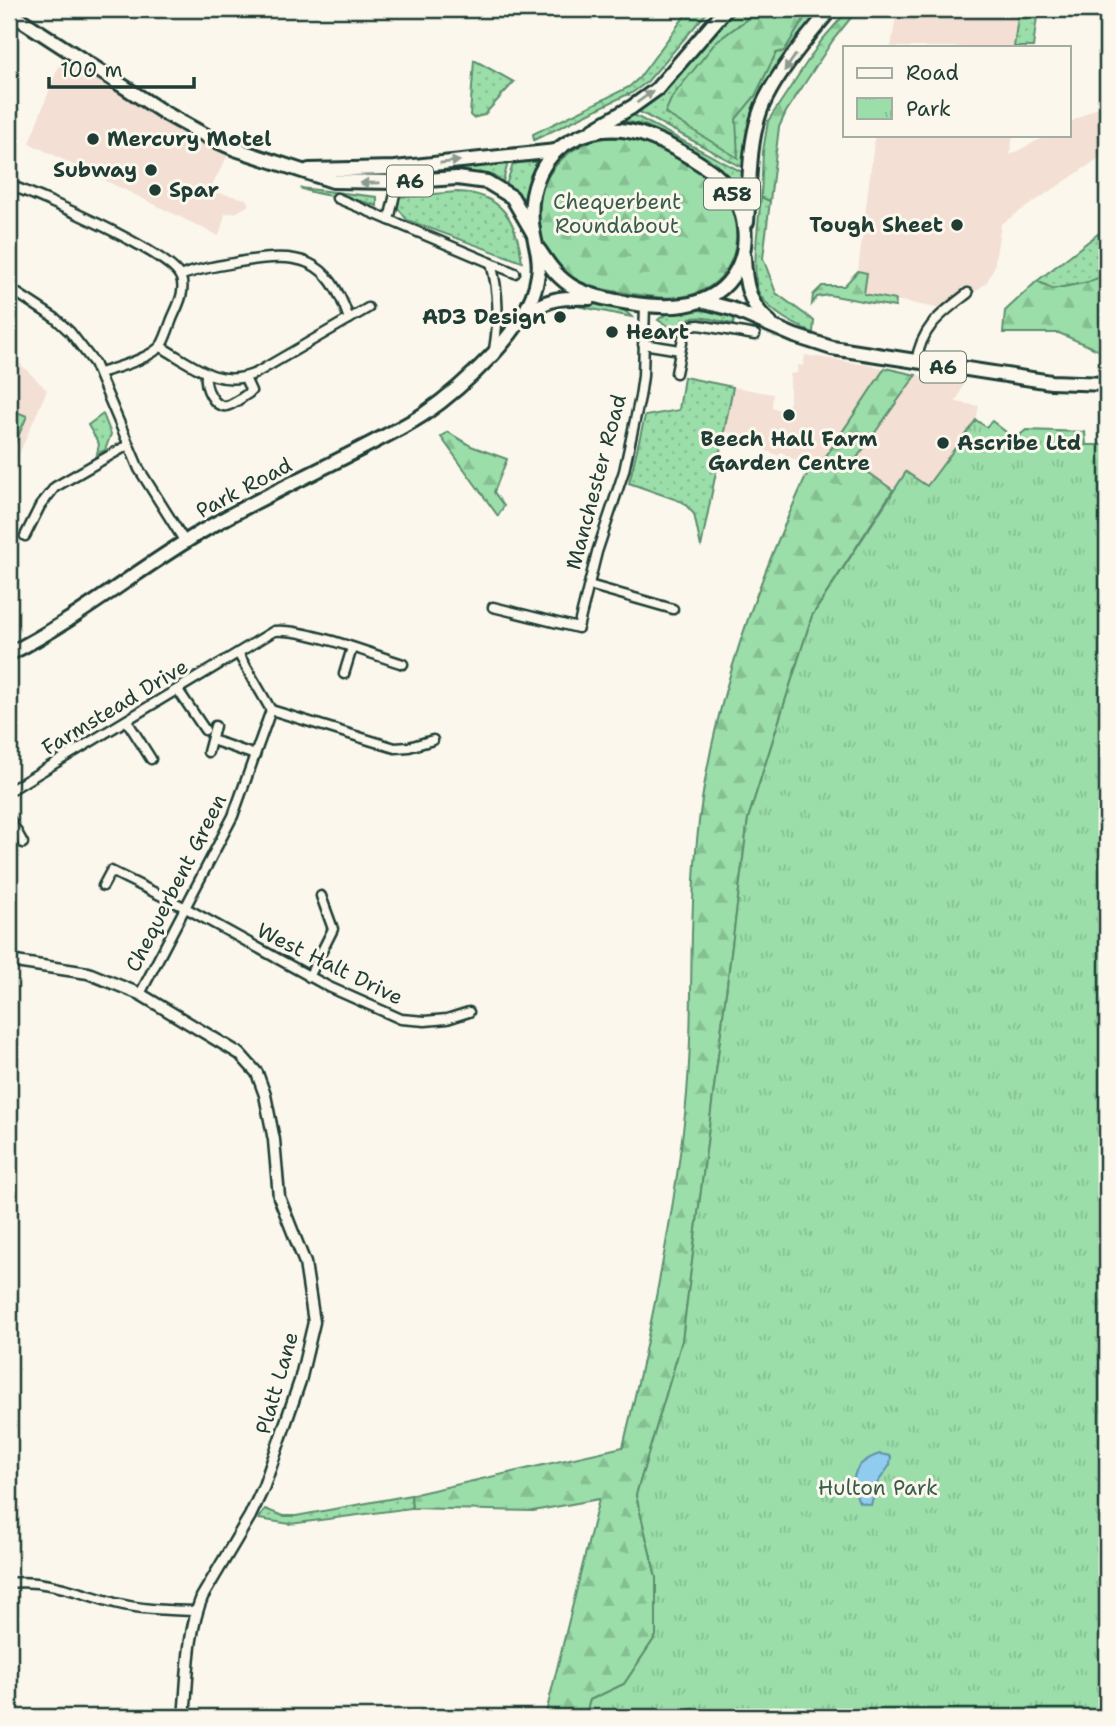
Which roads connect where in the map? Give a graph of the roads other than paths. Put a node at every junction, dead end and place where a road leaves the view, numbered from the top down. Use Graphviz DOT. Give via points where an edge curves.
graph roads {
  1 [pos="726,9"];
  2 [pos="831,9"];
  3 [pos="9,12"];
  4 [pos="587,133"];
  5 [pos="556,151"];
  6 [pos="395,168"];
  7 [pos="305,170"];
  8 [pos="396,182"];
  9 [pos="9,185"];
  10 [pos="337,198"];
  11 [pos="389,220"];
  12 [pos="533,234"];
  13 [pos="746,234"];
  14 [pos="538,250"];
  15 [pos="744,253"];
  16 [pos="491,262"];
  17 [pos="515,272"];
  18 [pos="180,276"];
  19 [pos="9,288"];
  20 [pos="968,293"];
  21 [pos="608,299"];
  22 [pos="701,301"];
  23 [pos="645,304"];
  24 [pos="368,308"];
  25 [pos="522,317"];
  26 [pos="349,319"];
  27 [pos="782,331"];
  28 [pos="755,335"];
  29 [pos="643,344"];
  30 [pos="161,347"];
  31 [pos="680,350"];
  32 [pos="494,353"];
  33 [pos="916,362"];
  34 [pos="100,373"];
  35 [pos="206,373"];
  36 [pos="676,373"];
  37 [pos="245,378"];
  38 [pos="1107,384"];
  39 [pos="128,445"];
  40 [pos="25,536"];
  41 [pos="184,542"];
  42 [pos="589,585"];
  43 [pos="493,607"];
  44 [pos="673,610"];
  45 [pos="352,648"];
  46 [pos="238,653"];
  47 [pos="9,654"];
  48 [pos="403,664"];
  49 [pos="344,674"];
  50 [pos="178,690"];
  51 [pos="271,710"];
  52 [pos="127,721"];
  53 [pos="215,726"];
  54 [pos="205,730"];
  55 [pos="212,740"];
  56 [pos="433,740"];
  57 [pos="208,752"];
  58 [pos="255,754"];
  59 [pos="138,759"];
  60 [pos="9,791"];
  61 [pos="9,818"];
  62 [pos="23,843"];
  63 [pos="103,886"];
  64 [pos="321,895"];
  65 [pos="184,907"];
  66 [pos="9,961"];
  67 [pos="309,977"];
  68 [pos="140,994"];
  69 [pos="469,1012"];
  70 [pos="9,1583"];
  71 [pos="197,1611"];
  72 [pos="184,1717"];
  4 -- 1 [label="main road, A58, one-way" via="657,89"];
  2 -- 13 [label="main road, A58, one-way" via="762,106 755,132"];
  3 -- 7 [label="main road, A6" via="212,139 256,158"];
  4 -- 5 [label="main road, A58"];
  4 -- 13 [label="main road, A58" via="641,132 703,164 729,188"];
  6 -- 5 [label="main road, A6, one-way"];
  5 -- 12 [label="main road, A58" via="544,165 532,195"];
  6 -- 7 [label="main road, A6"];
  6 -- 8 [label="street"];
  8 -- 7 [label="main road, A6, one-way" via="333,181"];
  8 -- 11 [label="street"];
  8 -- 12 [label="main road, A6" via="457,178 487,183 512,197"];
  9 -- 18 [label="street" via="114,233 167,262"];
  10 -- 11 [label="street"];
  11 -- 16 [label="street"];
  12 -- 14 [label="main road, A58"];
  13 -- 15 [label="main road, A58"];
  14 -- 21 [label="main road, A58" via="562,279"];
  14 -- 25 [label="main road, Park Road / A58" via="536,285"];
  15 -- 22 [label="main road, A58" via="728,282"];
  15 -- 27 [label="main road, A6" via="752,302"];
  16 -- 17 [label="street"];
  16 -- 32 [label="street" via="499,319"];
  18 -- 26 [label="street" via="268,257 302,260 320,269 336,287"];
  18 -- 30 [label="street" via="181,295"];
  19 -- 34 [label="street" via="70,332"];
  20 -- 33 [label="street" via="936,318 921,340"];
  21 -- 23 [label="main road, A58"];
  21 -- 25 [label="main road, Park Road / A58" via="562,298 543,303"];
  22 -- 23 [label="main road, A58"];
  22 -- 27 [label="main road, A6"];
  23 -- 29 [label="street, Manchester Road"];
  24 -- 26 [label="street"];
  25 -- 32 [label="main road, Park Road / A58"];
  26 -- 37 [label="street"];
  27 -- 33 [label="main road, A6" via="832,348"];
  28 -- 31 [label="street" via="694,325 686,329"];
  29 -- 31 [label="street"];
  29 -- 42 [label="street, Manchester Road" via="640,397 624,471"];
  30 -- 34 [label="street"];
  30 -- 35 [label="street"];
  31 -- 36 [label="street"];
  32 -- 41 [label="main road, Park Road / A58" via="424,414"];
  33 -- 38 [label="main road, A6" via="1051,382"];
  34 -- 39 [label="street"];
  35 -- 37 [label="street" via="231,380"];
  35 -- 37 [label="street" via="206,389 222,407 251,391"];
  39 -- 40 [label="street" via="55,487"];
  39 -- 41 [label="street"];
  41 -- 47 [label="main road, Park Road / A58"];
  42 -- 43 [label="street, Manchester Road" via="578,628"];
  42 -- 44 [label="street"];
  45 -- 46 [label="street, Farmstead Drive" via="282,630"];
  45 -- 48 [label="street, Farmstead Drive"];
  45 -- 49 [label="street"];
  46 -- 50 [label="street, Farmstead Drive"];
  46 -- 51 [label="street"];
  50 -- 52 [label="street, Farmstead Drive"];
  50 -- 54 [label="street"];
  51 -- 56 [label="street" via="395,748"];
  51 -- 58 [label="street, Chequerbent Green"];
  52 -- 59 [label="street" via="149,756"];
  52 -- 60 [label="street, Farmstead Drive"];
  53 -- 55 [label="street"];
  55 -- 57 [label="street"];
  55 -- 58 [label="street"];
  58 -- 65 [label="street, Chequerbent Green" via="233,816"];
  61 -- 62 [label="street"];
  63 -- 65 [label="street, West Halt Drive" via="111,871"];
  64 -- 67 [label="street" via="334,929"];
  65 -- 67 [label="street, West Halt Drive"];
  65 -- 68 [label="street, Chequerbent Green"];
  66 -- 68 [label="street, Platt Lane" via="88,973"];
  67 -- 69 [label="street, West Halt Drive" via="401,1019 447,1019"];
  68 -- 71 [label="street, Platt Lane" via="240,1054 257,1073 271,1122 279,1197 303,1255 313,1313 300,1381 264,1486"];
  70 -- 71 [label="street" via="41,1582 117,1603 161,1611"];
  71 -- 72 [label="street, Platt Lane"];
}
